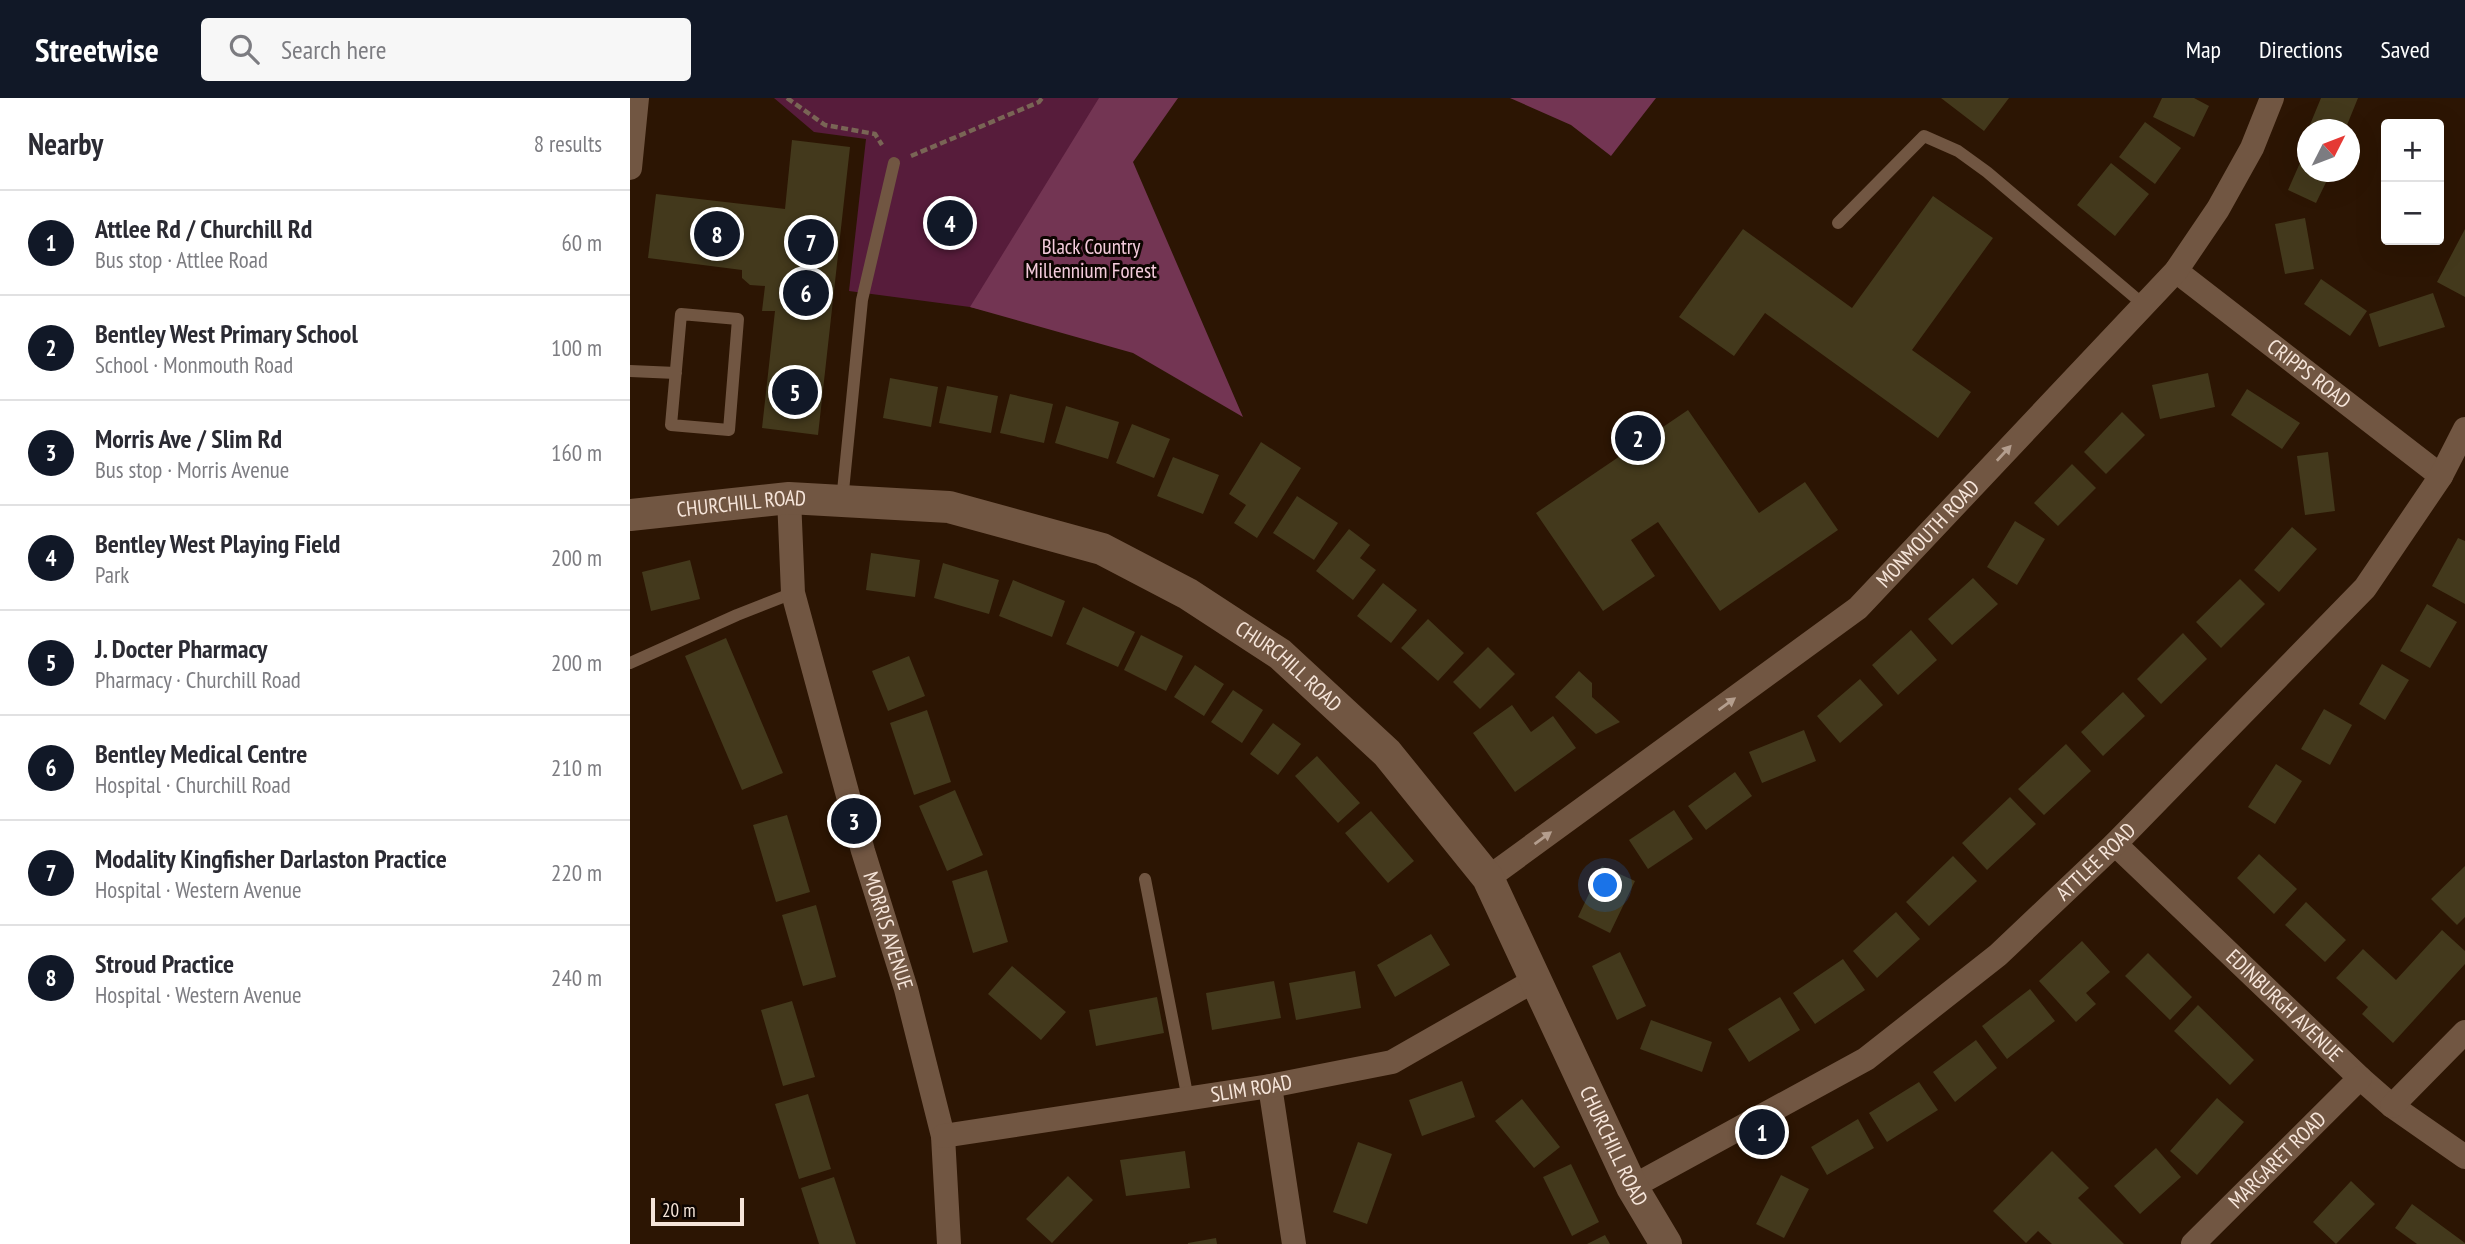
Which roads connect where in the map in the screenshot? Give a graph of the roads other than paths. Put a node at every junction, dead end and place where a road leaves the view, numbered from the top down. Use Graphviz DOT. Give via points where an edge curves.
graph roads {
  1 [pos="637,98"];
  2 [pos="2272,98"];
  3 [pos="894,163"];
  4 [pos="630,168"];
  5 [pos="1838,223"];
  6 [pos="2176,271"];
  7 [pos="2144,305"];
  8 [pos="630,370"];
  9 [pos="676,373"];
  10 [pos="2465,429"];
  11 [pos="2441,476"];
  12 [pos="789,498"];
  13 [pos="842,501"];
  14 [pos="630,515"];
  15 [pos="793,593"];
  16 [pos="630,663"];
  17 [pos="2115,844"];
  18 [pos="1488,878"];
  19 [pos="1146,879"];
  20 [pos="1537,979"];
  21 [pos="2465,1032"];
  22 [pos="2360,1078"];
  23 [pos="1270,1086"];
  24 [pos="1188,1099"];
  25 [pos="2392,1106"];
  26 [pos="943,1136"];
  27 [pos="2465,1157"];
  28 [pos="1632,1186"];
  29 [pos="2195,1243"];
  30 [pos="949,1244"];
  31 [pos="1294,1244"];
  32 [pos="1666,1244"];
  1 -- 4 [label="street"];
  2 -- 6 [label="street, MONMOUTH ROAD" via="2225,197"];
  3 -- 13 [label="lane" via="862,300"];
  5 -- 7 [label="lane" via="1924,136 1958,151 1987,172"];
  6 -- 7 [label="street, MONMOUTH ROAD"];
  6 -- 11 [label="street, CRIPPS ROAD"];
  18 -- 7 [label="street, MONMOUTH ROAD, one-way" via="1858,608"];
  8 -- 9 [label="lane"];
  9 -- 9 [label="lane" via="681,314 738,319 729,430 671,425"];
  10 -- 11 [label="street, ATTLEE ROAD"];
  11 -- 17 [label="street, ATTLEE ROAD" via="2365,588"];
  12 -- 13 [label="street, CHURCHILL ROAD"];
  12 -- 14 [label="street, CHURCHILL ROAD"];
  12 -- 15 [label="street, MORRIS AVENUE"];
  13 -- 18 [label="street, CHURCHILL ROAD" via="949,507 1102,549 1188,594 1280,654 1387,753"];
  15 -- 16 [label="lane"];
  15 -- 26 [label="street, MORRIS AVENUE"];
  17 -- 22 [label="street, EDINBURGH AVENUE"];
  17 -- 28 [label="street, ATTLEE ROAD" via="1998,955 1867,1059"];
  18 -- 20 [label="street, CHURCHILL ROAD"];
  19 -- 24 [label="lane"];
  20 -- 23 [label="street, SLIM ROAD" via="1392,1062"];
  20 -- 28 [label="street, CHURCHILL ROAD"];
  21 -- 25 [label="street"];
  22 -- 25 [label="street, EDINBURGH AVENUE"];
  22 -- 29 [label="street, MARGARET ROAD"];
  23 -- 24 [label="street, SLIM ROAD"];
  23 -- 31 [label="street"];
  24 -- 26 [label="street, SLIM ROAD"];
  25 -- 27 [label="street, EDINBURGH AVENUE"];
  26 -- 30 [label="street, MORRIS AVENUE"];
  28 -- 32 [label="street, CHURCHILL ROAD"];
}
